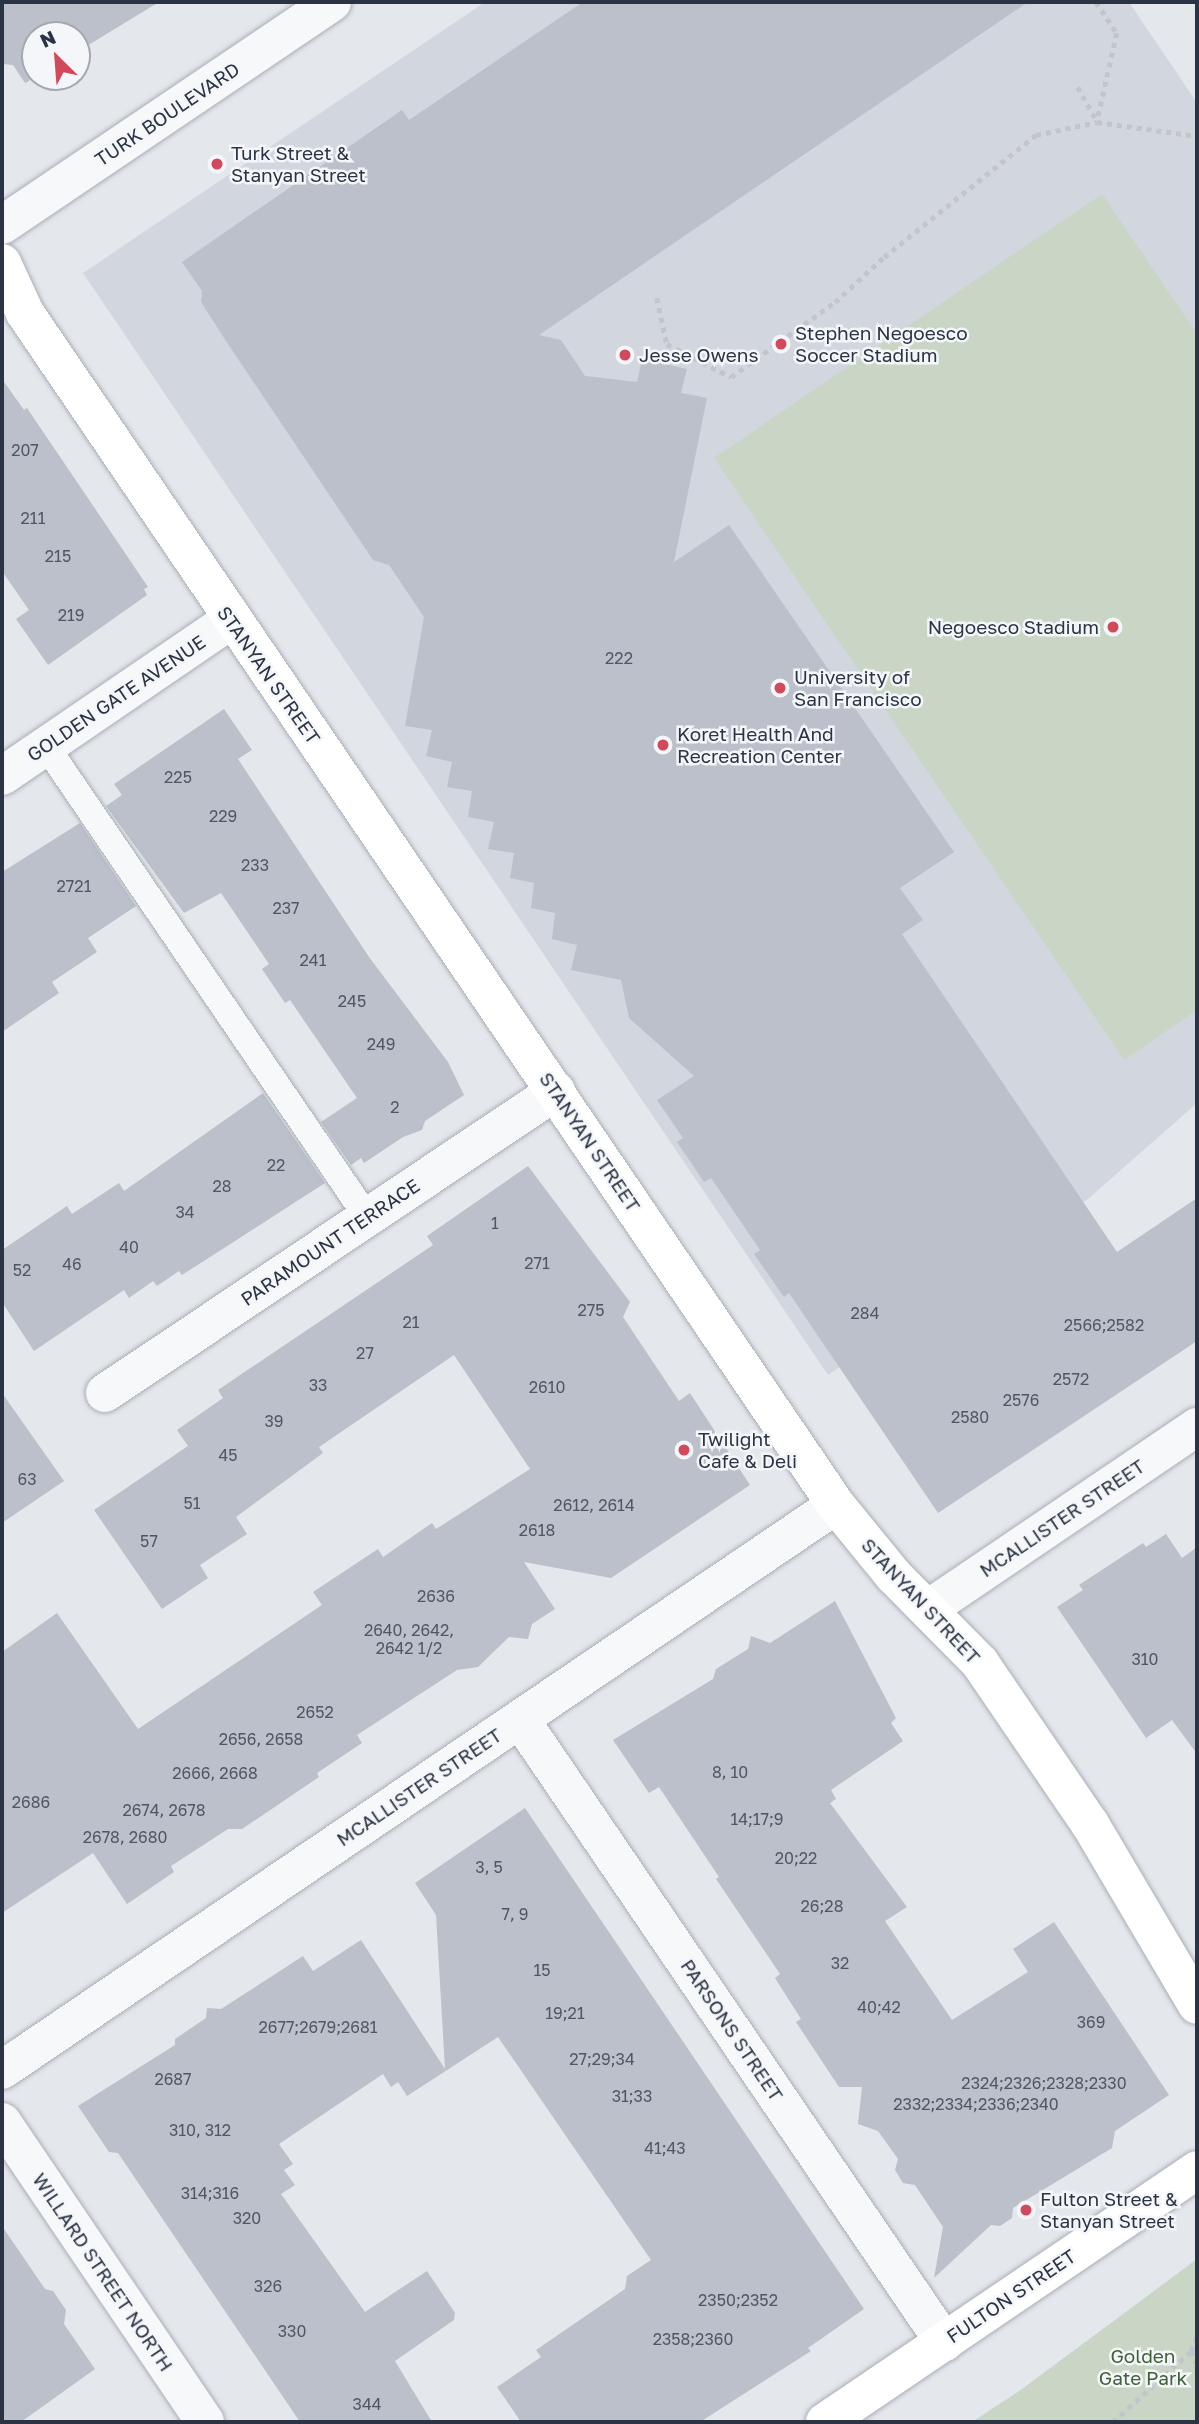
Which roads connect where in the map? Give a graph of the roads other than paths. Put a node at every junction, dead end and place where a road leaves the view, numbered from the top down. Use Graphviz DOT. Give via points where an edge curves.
graph roads {
  1 [pos="332,2"];
  2 [pos="2,225"];
  3 [pos="2,263"];
  4 [pos="231,620"];
  5 [pos="46,746"];
  6 [pos="2,776"];
  7 [pos="556,1091"];
  8 [pos="367,1217"];
  9 [pos="105,1394"];
  10 [pos="1197,1427"];
  11 [pos="835,1505"];
  12 [pos="928,1609"];
  13 [pos="520,1719"];
  14 [pos="1197,2005"];
  15 [pos="2,2070"];
  16 [pos="2,2122"];
  17 [pos="1197,2170"];
  18 [pos="944,2342"];
  19 [pos="205,2422"];
  20 [pos="825,2422"];
  1 -- 2 [label="street, TURK BOULEVARD"];
  3 -- 4 [label="main road, STANYAN STREET" via="25,313"];
  4 -- 5 [label="street, GOLDEN GATE AVENUE"];
  4 -- 7 [label="main road, STANYAN STREET"];
  5 -- 6 [label="street, GOLDEN GATE AVENUE"];
  5 -- 8 [label="lane"];
  7 -- 8 [label="street, PARAMOUNT TERRACE"];
  7 -- 11 [label="main road, STANYAN STREET"];
  8 -- 9 [label="street, PARAMOUNT TERRACE"];
  10 -- 12 [label="street, MCALLISTER STREET"];
  11 -- 12 [label="main road, STANYAN STREET"];
  11 -- 13 [label="street, MCALLISTER STREET"];
  12 -- 14 [label="main road, STANYAN STREET" via="980,1662 1090,1824"];
  13 -- 15 [label="street, MCALLISTER STREET"];
  13 -- 18 [label="street, PARSONS STREET"];
  16 -- 19 [label="street, WILLARD STREET NORTH"];
  17 -- 18 [label="main road, FULTON STREET"];
  18 -- 20 [label="main road, FULTON STREET"];
}
